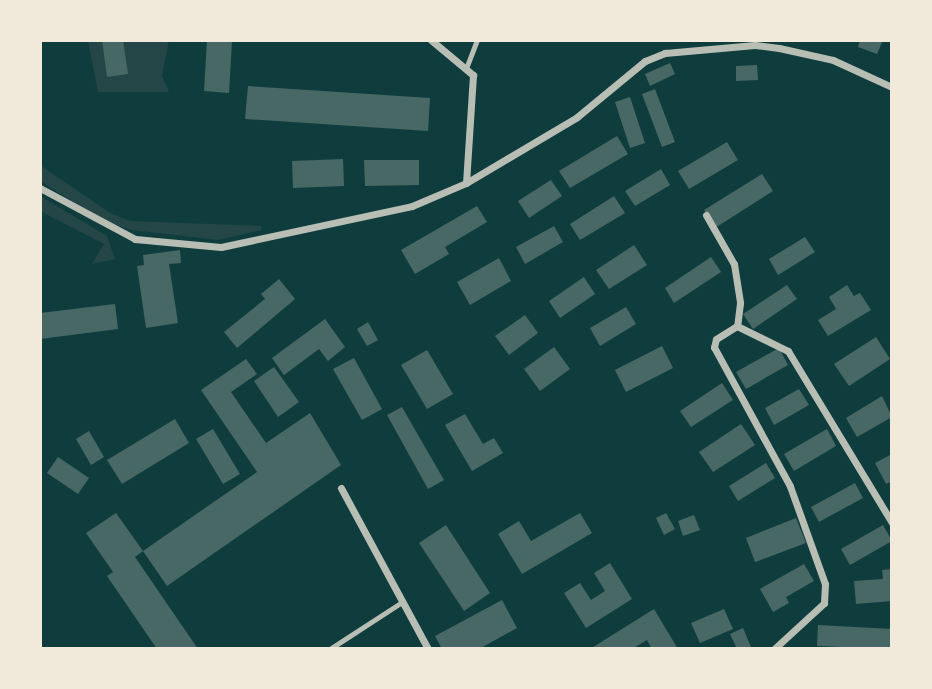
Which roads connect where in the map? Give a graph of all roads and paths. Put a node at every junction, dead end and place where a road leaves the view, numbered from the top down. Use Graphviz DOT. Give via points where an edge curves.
graph roads {
  1 [pos="430,40"];
  2 [pos="477,40"];
  3 [pos="467,66"];
  4 [pos="892,88"];
  5 [pos="466,183"];
  6 [pos="40,188"];
  7 [pos="706,215"];
  8 [pos="737,327"];
  9 [pos="341,488"];
  10 [pos="892,523"];
  11 [pos="402,602"];
  12 [pos="330,649"];
  13 [pos="428,649"];
  14 [pos="774,649"];
  1 -- 3 [label="street"];
  2 -- 3 [label="lane"];
  3 -- 5 [label="street" via="473,75"];
  4 -- 5 [label="street" via="833,60 779,48 755,45 665,53 645,61 577,117"];
  5 -- 6 [label="street" via="412,206 221,247 135,239"];
  7 -- 8 [label="street" via="734,264 740,303"];
  8 -- 10 [label="street" via="788,351"];
  8 -- 14 [label="street" via="716,339 714,347 790,486 825,584 824,603"];
  9 -- 11 [label="street"];
  11 -- 12 [label="lane"];
  11 -- 13 [label="street"];
}
